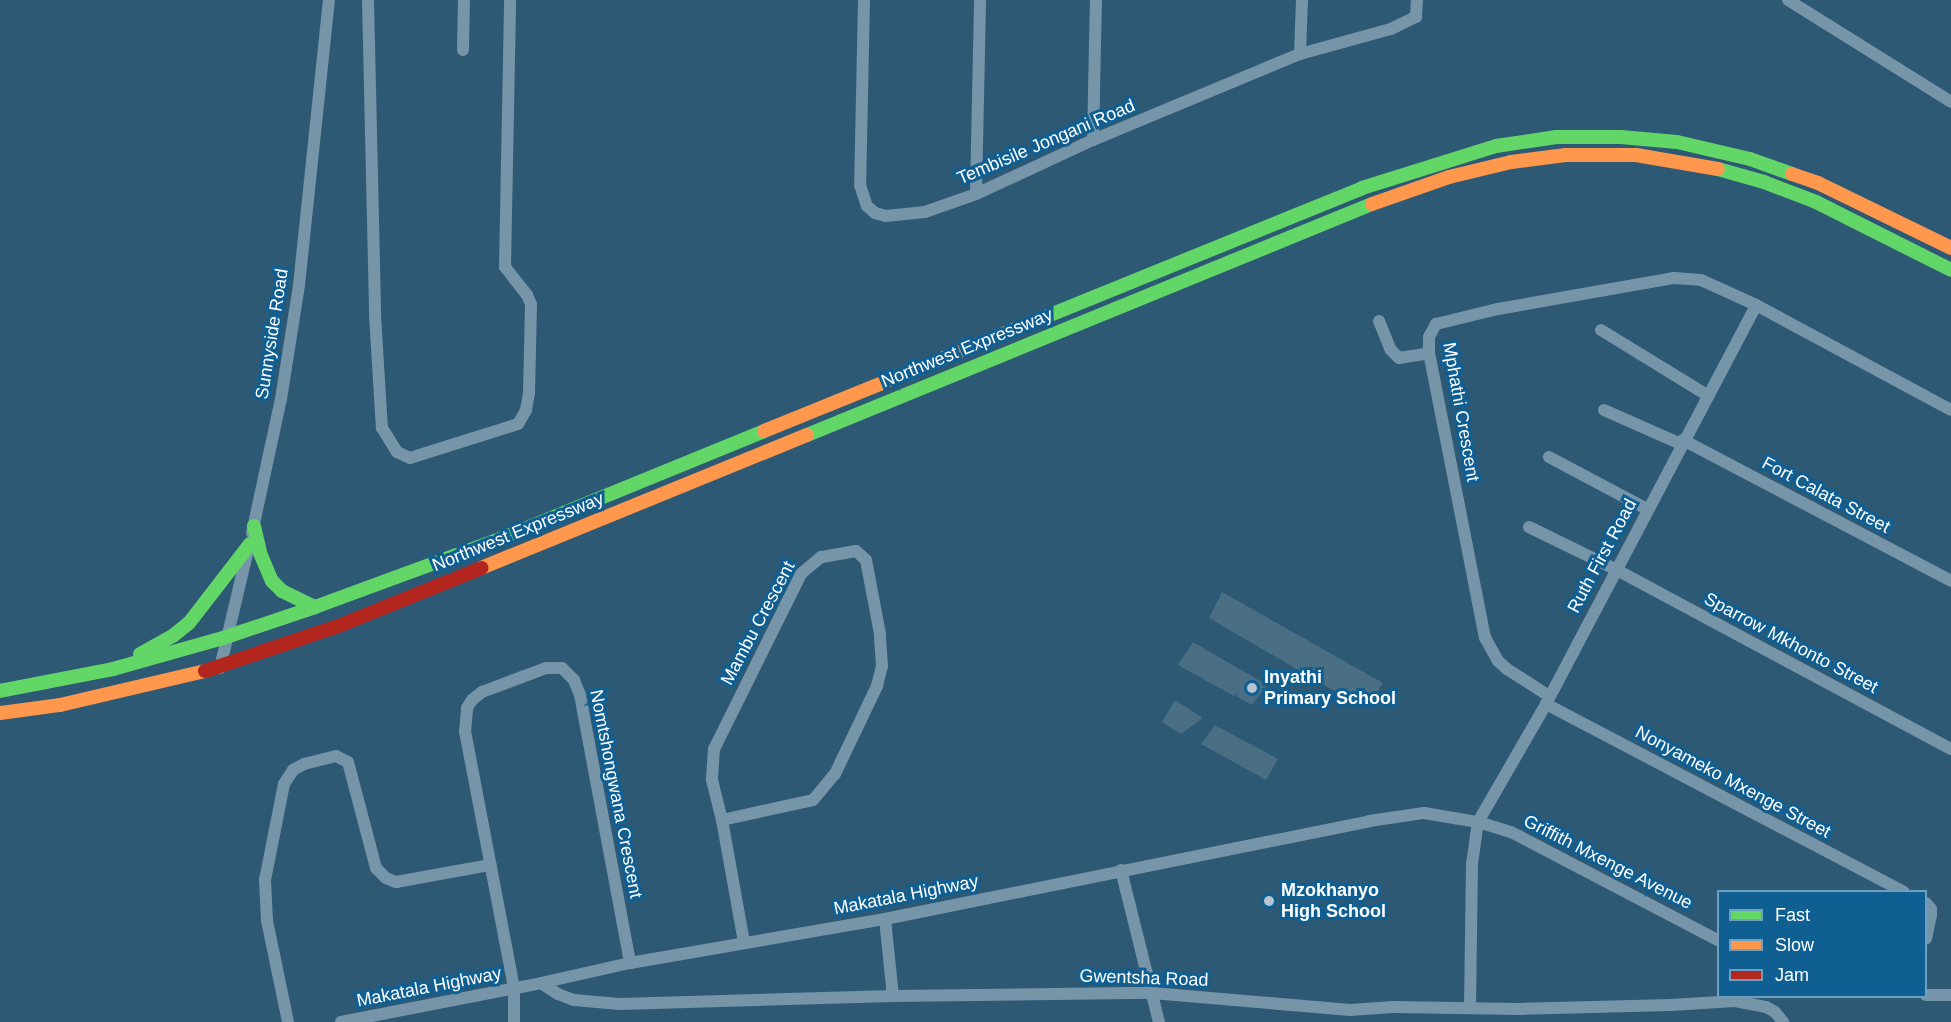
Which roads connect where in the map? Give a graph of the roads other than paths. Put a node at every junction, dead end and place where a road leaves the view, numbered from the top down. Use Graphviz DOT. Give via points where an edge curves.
graph roads {
  1 [pos="329,0"];
  2 [pos="368,0"];
  3 [pos="464,0"];
  4 [pos="510,0"];
  5 [pos="864,0"];
  6 [pos="980,0"];
  7 [pos="1096,0"];
  8 [pos="1302,0"];
  9 [pos="1417,0"];
  10 [pos="1788,0"];
  11 [pos="463,50"];
  12 [pos="1300,54"];
  13 [pos="1951,102"];
  14 [pos="1093,140"];
  15 [pos="976,194"];
  16 [pos="1951,248"];
  17 [pos="1951,270"];
  18 [pos="1756,305"];
  19 [pos="1380,321"];
  20 [pos="1601,330"];
  21 [pos="1430,353"];
  22 [pos="1707,395"];
  23 [pos="1951,410"];
  24 [pos="1604,411"];
  25 [pos="1682,442"];
  26 [pos="1549,457"];
  27 [pos="1647,509"];
  28 [pos="254,526"];
  29 [pos="1529,527"];
  30 [pos="250,544"];
  31 [pos="1615,569"];
  32 [pos="1951,581"];
  33 [pos="315,607"];
  34 [pos="226,637"];
  35 [pos="220,668"];
  36 [pos="113,669"];
  37 [pos="0,691"];
  38 [pos="1547,700"];
  39 [pos="0,713"];
  40 [pos="1951,749"];
  41 [pos="722,820"];
  42 [pos="1478,822"];
  43 [pos="490,865"];
  44 [pos="1121,870"];
  45 [pos="1902,890"];
  46 [pos="1927,904"];
  47 [pos="885,919"];
  48 [pos="1927,933"];
  49 [pos="1717,939"];
  50 [pos="744,942"];
  51 [pos="630,963"];
  52 [pos="541,984"];
  53 [pos="513,988"];
  54 [pos="1152,993"];
  55 [pos="1927,995"];
  56 [pos="1951,995"];
  57 [pos="893,996"];
  58 [pos="1736,999"];
  59 [pos="1470,1007"];
  60 [pos="1348,1016"];
  61 [pos="288,1022"];
  62 [pos="341,1022"];
  63 [pos="514,1022"];
  64 [pos="1159,1022"];
  65 [pos="1783,1022"];
  1 -- 28 [label="street, Sunnyside Road" via="299,285 281,399"];
  2 -- 4 [label="street" via="375,315 382,428 397,452 410,458 518,424 526,410 531,304 505,267 504,243"];
  3 -- 11 [label="street"];
  5 -- 15 [label="street, Tembisile Jongani Road" via="860,177 867,206 875,213 902,216"];
  6 -- 15 [label="street"];
  7 -- 14 [label="street"];
  8 -- 12 [label="street"];
  9 -- 12 [label="street, Tembisile Jongani Road" via="1416,17 1391,29"];
  10 -- 13 [label="street"];
  12 -- 14 [label="street, Tembisile Jongani Road"];
  14 -- 15 [label="street, Tembisile Jongani Road"];
  16 -- 33 [label="main road, Northwest Expressway" via="1818,183 1750,159 1677,142 1556,137 1496,147 1362,188 500,539"];
  17 -- 35 [label="main road, Northwest Expressway" via="1816,202 1704,165 1636,155 1566,155 1511,162 1395,195 336,627"];
  18 -- 21 [label="street, Mphathi Crescent" via="1701,280 1674,278 1443,321 1431,331"];
  18 -- 22 [label="street, Ruth First Road"];
  18 -- 23 [label="street, Mphathi Crescent"];
  19 -- 21 [label="street" via="1391,350 1399,358"];
  20 -- 22 [label="street"];
  21 -- 38 [label="street, Mphathi Crescent" via="1485,638 1502,665"];
  22 -- 25 [label="street, Ruth First Road"];
  24 -- 25 [label="street, Fort Calata Street"];
  25 -- 27 [label="street, Ruth First Road"];
  25 -- 32 [label="street, Fort Calata Street"];
  26 -- 27 [label="street"];
  27 -- 31 [label="street, Ruth First Road"];
  28 -- 30 [label="street, Sunnyside Road"];
  28 -- 33 [label="main road" via="272,581 282,591"];
  29 -- 31 [label="street, Sparrow Mkhonto Street"];
  30 -- 34 [label="street, Sunnyside Road"];
  30 -- 36 [label="main road" via="189,622 174,635"];
  31 -- 38 [label="street, Ruth First Road"];
  31 -- 40 [label="street, Sparrow Mkhonto Street"];
  33 -- 34 [label="main road, Northwest Expressway"];
  34 -- 35 [label="street, Sunnyside Road"];
  34 -- 36 [label="main road, Northwest Expressway"];
  35 -- 39 [label="main road, Northwest Expressway" via="60,705"];
  36 -- 37 [label="main road, Northwest Expressway"];
  38 -- 42 [label="street, Ruth First Road"];
  38 -- 45 [label="street, Nonyameko Mxenge Street"];
  41 -- 41 [label="street, Mambu Crescent" via="712,780 714,749 720,733 801,574 821,557 856,551 866,560 882,666 877,686 835,774 813,800"];
  41 -- 50 [label="street, Mambu Crescent"];
  42 -- 44 [label="street, Makatala Highway" via="1436,814 1403,816"];
  42 -- 49 [label="street, Griffith Mxenge Avenue" via="1511,832"];
  42 -- 59 [label="street" via="1472,864"];
  43 -- 51 [label="street, Nomtshongwana Crescent" via="465,732 467,708 483,692 546,668 562,668 574,680 580,695"];
  43 -- 53 [label="street, Nomtshongwana Crescent"];
  43 -- 61 [label="street" via="396,882 386,878 376,868 348,762 336,756 293,770 284,784 265,880 267,921"];
  44 -- 47 [label="street, Makatala Highway"];
  44 -- 54 [label="street"];
  46 -- 48 [label="street" via="1931,909"];
  47 -- 50 [label="street, Makatala Highway"];
  47 -- 57 [label="street"];
  50 -- 51 [label="street, Makatala Highway"];
  51 -- 52 [label="street, Makatala Highway"];
  52 -- 53 [label="street, Makatala Highway"];
  52 -- 57 [label="street, Gwentsha Road" via="574,1000 620,1004"];
  53 -- 62 [label="street, Makatala Highway"];
  53 -- 63 [label="street, Nomtshongwana Crescent"];
  54 -- 57 [label="street, Gwentsha Road"];
  54 -- 60 [label="street, Gwentsha Road"];
  54 -- 64 [label="street"];
  55 -- 56 [label="street"];
  58 -- 59 [label="street, Gwentsha Road" via="1519,1009"];
  58 -- 65 [label="street, Gwentsha Road" via="1766,1007"];
  59 -- 60 [label="street, Gwentsha Road" via="1393,1007"];
}
